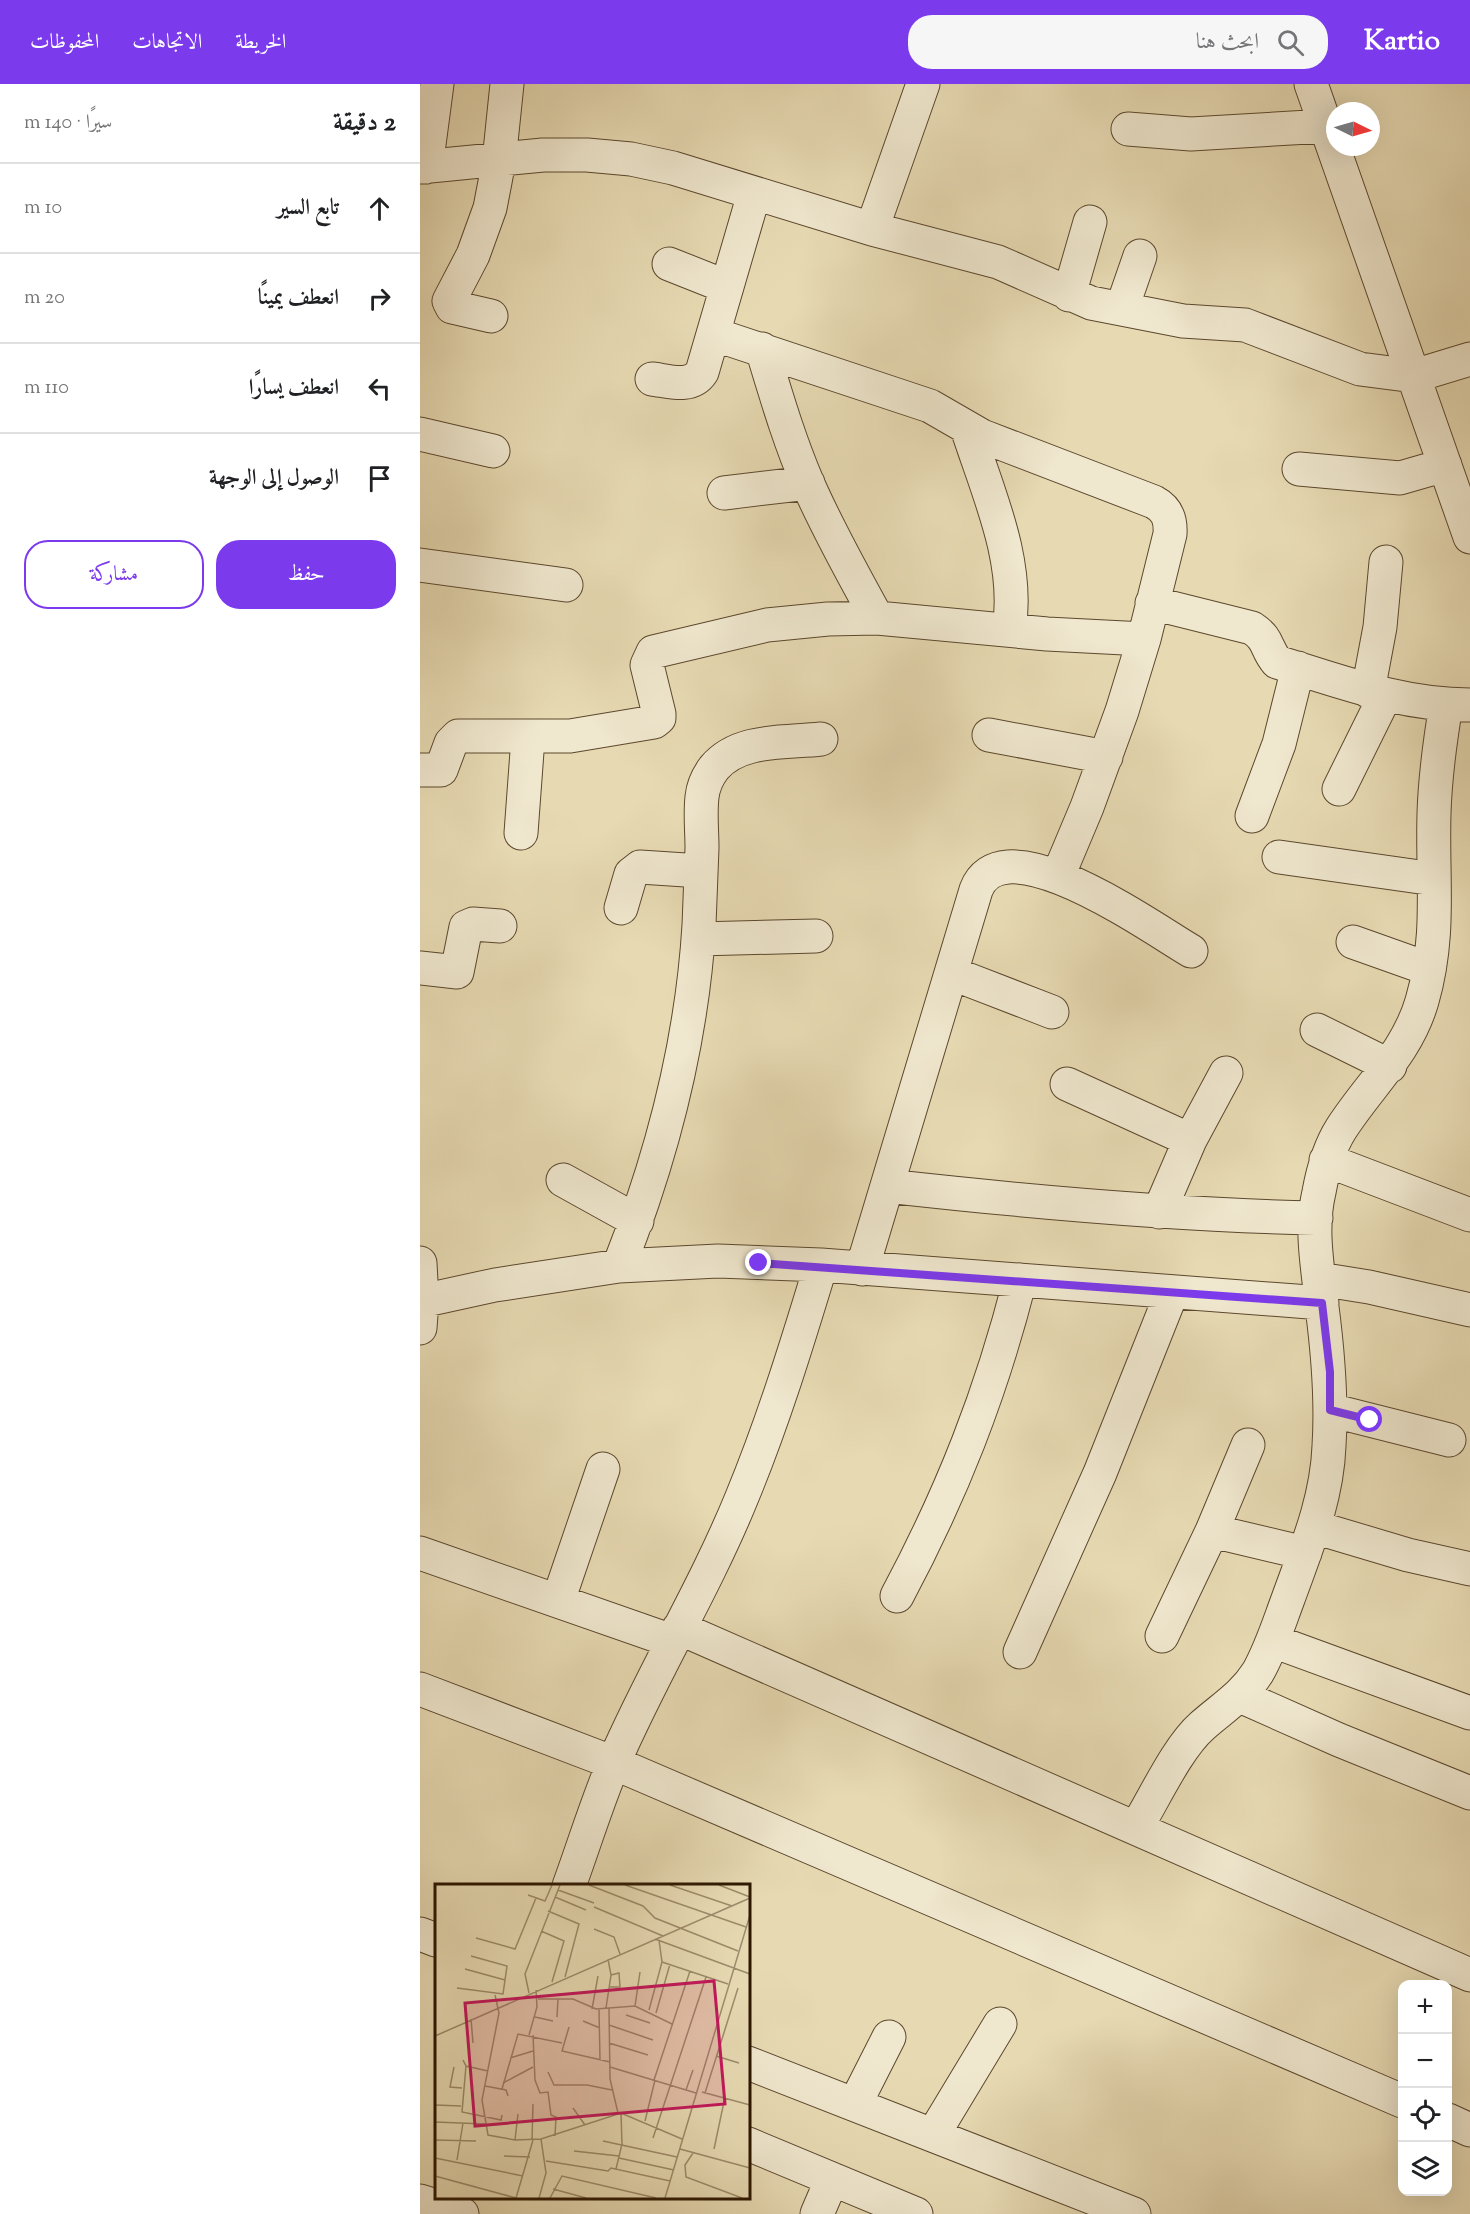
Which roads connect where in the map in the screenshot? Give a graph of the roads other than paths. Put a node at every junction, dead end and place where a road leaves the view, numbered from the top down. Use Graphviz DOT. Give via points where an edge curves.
graph roads {
  1 [pos="437,84"];
  2 [pos="507,84"];
  3 [pos="923,84"];
  4 [pos="1311,84"];
  5 [pos="1326,126"];
  6 [pos="1128,129"];
  7 [pos="1337,156"];
  8 [pos="499,161"];
  9 [pos="423,167"];
  10 [pos="754,194"];
  11 [pos="1090,222"];
  12 [pos="872,229"];
  13 [pos="1140,256"];
  14 [pos="669,264"];
  15 [pos="727,287"];
  16 [pos="1069,295"];
  17 [pos="1122,308"];
  18 [pos="491,316"];
  19 [pos="713,334"];
  20 [pos="762,350"];
  21 [pos="1470,359"];
  22 [pos="1414,376"];
  23 [pos="651,379"];
  24 [pos="967,428"];
  25 [pos="420,434"];
  26 [pos="493,451"];
  27 [pos="1445,465"];
  28 [pos="1299,469"];
  29 [pos="807,483"];
  30 [pos="724,493"];
  31 [pos="1470,537"];
  32 [pos="1386,562"];
  33 [pos="420,565"];
  34 [pos="566,585"];
  35 [pos="1152,603"];
  36 [pos="878,618"];
  37 [pos="1009,630"];
  38 [pos="1144,639"];
  39 [pos="1298,668"];
  40 [pos="1376,694"];
  41 [pos="1458,705"];
  42 [pos="989,735"];
  43 [pos="528,738"];
  44 [pos="821,739"];
  45 [pos="1106,757"];
  46 [pos="420,770"];
  47 [pos="1339,789"];
  48 [pos="1252,816"];
  49 [pos="520,833"];
  50 [pos="1279,857"];
  51 [pos="701,871"];
  52 [pos="1058,876"];
  53 [pos="1434,879"];
  54 [pos="621,908"];
  55 [pos="500,926"];
  56 [pos="816,936"];
  57 [pos="698,939"];
  58 [pos="1353,942"];
  59 [pos="1191,951"];
  60 [pos="420,968"];
  61 [pos="1429,969"];
  62 [pos="951,973"];
  63 [pos="1052,1012"];
  64 [pos="1317,1030"];
  65 [pos="1390,1066"];
  66 [pos="1226,1073"];
  67 [pos="1067,1084"];
  68 [pos="1190,1140"];
  69 [pos="1326,1160"];
  70 [pos="563,1180"];
  71 [pos="887,1186"];
  72 [pos="1159,1212"];
  73 [pos="1470,1215"];
  74 [pos="1316,1218"];
  75 [pos="637,1221"];
  76 [pos="420,1263"];
  77 [pos="821,1265"];
  78 [pos="619,1266"];
  79 [pos="862,1269"];
  80 [pos="1020,1280"];
  81 [pos="1320,1291"];
  82 [pos="1172,1292"];
  83 [pos="1470,1310"];
  84 [pos="421,1315"];
  85 [pos="1330,1410"];
  86 [pos="1449,1440"];
  87 [pos="1248,1445"];
  88 [pos="603,1469"];
  89 [pos="1212,1531"];
  90 [pos="1310,1540"];
  91 [pos="420,1553"];
  92 [pos="1470,1569"];
  93 [pos="897,1596"];
  94 [pos="558,1601"];
  95 [pos="676,1634"];
  96 [pos="1162,1636"];
  97 [pos="1273,1641"];
  98 [pos="1020,1652"];
  99 [pos="420,1689"];
  100 [pos="1240,1696"];
  101 [pos="1470,1713"];
  102 [pos="614,1763"];
  103 [pos="1470,1793"];
  104 [pos="1136,1828"];
  105 [pos="569,1884"];
  106 [pos="420,1934"];
  107 [pos="435,1940"];
  108 [pos="1470,1975"];
  109 [pos="1000,2024"];
  110 [pos="889,2037"];
  111 [pos="750,2064"];
  112 [pos="1398,2099"];
  113 [pos="855,2104"];
  114 [pos="1452,2122"];
  115 [pos="1470,2130"];
  116 [pos="933,2135"];
  117 [pos="750,2145"];
  118 [pos="831,2179"];
  119 [pos="484,2199"];
  120 [pos="420,2201"];
  121 [pos="462,2214"];
  122 [pos="478,2214"];
  123 [pos="817,2214"];
  124 [pos="916,2214"];
  125 [pos="1134,2214"];
  1 -- 9 [label="street"];
  2 -- 8 [label="street"];
  3 -- 12 [label="street"];
  4 -- 5 [label="street"];
  5 -- 6 [label="street" via="1191,134"];
  7 -- 22 [label="street"];
  8 -- 9 [label="street"];
  8 -- 10 [label="street" via="587,154 631,159 674,168"];
  8 -- 18 [label="street" via="487,218 449,301 452,307"];
  10 -- 12 [label="street"];
  10 -- 15 [label="street"];
  11 -- 16 [label="street"];
  12 -- 16 [label="street" via="998,262"];
  13 -- 17 [label="street"];
  14 -- 15 [label="street"];
  15 -- 19 [label="street"];
  16 -- 17 [label="street"];
  17 -- 22 [label="street" via="1182,321 1245,325 1360,369"];
  19 -- 20 [label="street"];
  19 -- 23 [label="street" via="702,372 692,382"];
  20 -- 24 [label="street" via="930,406"];
  20 -- 29 [label="street"];
  21 -- 22 [label="street"];
  22 -- 27 [label="street"];
  24 -- 35 [label="street" via="1162,506 1171,523 1170,534"];
  24 -- 37 [label="street" via="1010,564"];
  25 -- 26 [label="street"];
  27 -- 28 [label="street" via="1400,478"];
  27 -- 31 [label="street"];
  29 -- 30 [label="street"];
  29 -- 36 [label="street"];
  32 -- 40 [label="street"];
  33 -- 34 [label="street"];
  35 -- 38 [label="street"];
  35 -- 39 [label="street" via="1252,628 1264,637 1277,662"];
  36 -- 37 [label="street"];
  36 -- 43 [label="street" via="767,626 653,652 647,665 659,714 657,721 612,731"];
  37 -- 38 [label="street"];
  38 -- 45 [label="street"];
  39 -- 40 [label="street"];
  39 -- 48 [label="street" via="1279,744"];
  40 -- 41 [label="street"];
  40 -- 47 [label="street"];
  41 -- 53 [label="street" via="1434,810"];
  42 -- 45 [label="street"];
  43 -- 46 [label="street" via="458,736 451,743 441,770"];
  43 -- 49 [label="street"];
  44 -- 51 [label="street" via="736,751 713,770 702,797"];
  45 -- 52 [label="street"];
  50 -- 53 [label="street"];
  51 -- 54 [label="street" via="640,867 631,874"];
  51 -- 57 [label="street"];
  52 -- 59 [label="street"];
  52 -- 62 [label="street" via="1020,866 996,867 980,879"];
  53 -- 61 [label="street" via="1436,910"];
  55 -- 60 [label="street" via="466,927 456,972"];
  56 -- 57 [label="street"];
  57 -- 75 [label="street" via="682,1060"];
  58 -- 61 [label="street"];
  61 -- 65 [label="street" via="1413,1024"];
  62 -- 63 [label="street"];
  62 -- 71 [label="street"];
  64 -- 65 [label="street"];
  65 -- 69 [label="street" via="1340,1131"];
  66 -- 68 [label="street"];
  67 -- 68 [label="street"];
  68 -- 72 [label="street"];
  69 -- 73 [label="street"];
  69 -- 74 [label="street"];
  70 -- 75 [label="street"];
  71 -- 72 [label="street"];
  71 -- 79 [label="street"];
  72 -- 74 [label="street"];
  74 -- 81 [label="street"];
  75 -- 78 [label="street"];
  76 -- 84 [label="street"];
  77 -- 78 [label="street" via="718,1261"];
  77 -- 79 [label="street"];
  77 -- 95 [label="street" via="774,1416 742,1498"];
  78 -- 84 [label="street" via="495,1285"];
  79 -- 80 [label="street"];
  80 -- 82 [label="street"];
  80 -- 93 [label="street" via="1003,1346 958,1474"];
  81 -- 82 [label="street"];
  81 -- 83 [label="street" via="1369,1287"];
  81 -- 85 [label="street" via="1330,1372"];
  82 -- 98 [label="street" via="1104,1463"];
  85 -- 86 [label="street"];
  85 -- 90 [label="street" via="1323,1493"];
  87 -- 89 [label="street"];
  88 -- 94 [label="street"];
  89 -- 90 [label="street"];
  89 -- 96 [label="street"];
  90 -- 92 [label="street"];
  90 -- 97 [label="street"];
  91 -- 94 [label="street"];
  94 -- 95 [label="street"];
  95 -- 102 [label="street"];
  95 -- 104 [label="street"];
  97 -- 100 [label="street"];
  97 -- 101 [label="street"];
  99 -- 102 [label="street"];
  100 -- 103 [label="street"];
  100 -- 104 [label="street" via="1185,1745"];
  102 -- 105 [label="street"];
  102 -- 112 [label="street"];
  104 -- 108 [label="street"];
  106 -- 107 [label="street"];
  109 -- 116 [label="street"];
  110 -- 113 [label="street"];
  111 -- 113 [label="street"];
  113 -- 116 [label="street"];
  114 -- 115 [label="street"];
  116 -- 125 [label="street"];
  117 -- 118 [label="street"];
  118 -- 123 [label="street"];
  118 -- 124 [label="street"];
  119 -- 122 [label="street"];
  120 -- 121 [label="street"];
}
